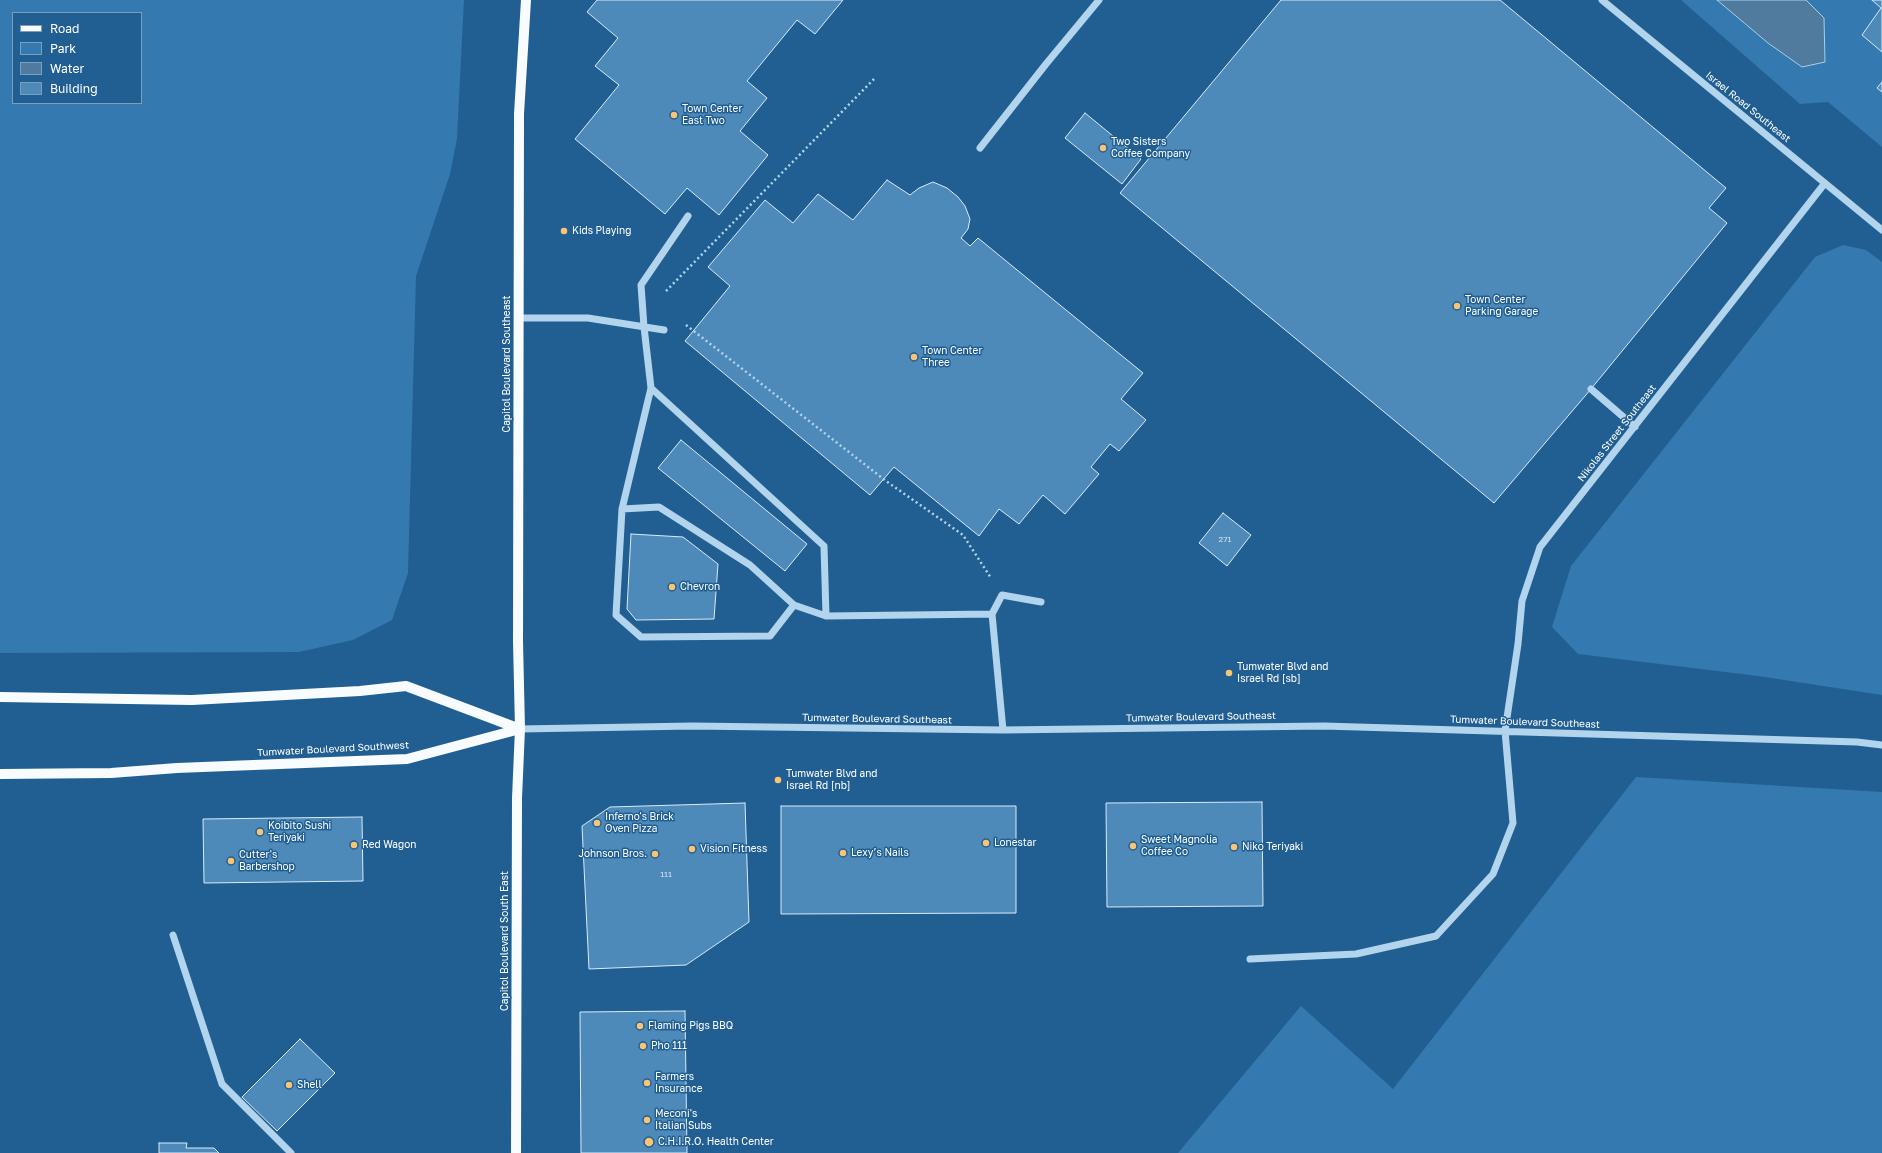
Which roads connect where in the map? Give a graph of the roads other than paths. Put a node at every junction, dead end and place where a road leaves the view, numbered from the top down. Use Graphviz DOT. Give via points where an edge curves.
graph roads {
  1 [pos="526,0"];
  2 [pos="1099,0"];
  3 [pos="1602,0"];
  4 [pos="980,148"];
  5 [pos="1825,183"];
  6 [pos="688,216"];
  7 [pos="1882,230"];
  8 [pos="519,318"];
  9 [pos="644,327"];
  10 [pos="664,330"];
  11 [pos="650,388"];
  12 [pos="1591,388"];
  13 [pos="1635,427"];
  14 [pos="622,509"];
  15 [pos="1041,602"];
  16 [pos="794,605"];
  17 [pos="992,614"];
  18 [pos="826,616"];
  19 [pos="0,697"];
  20 [pos="520,729"];
  21 [pos="1003,730"];
  22 [pos="1505,731"];
  23 [pos="1882,745"];
  24 [pos="0,774"];
  25 [pos="173,936"];
  26 [pos="1250,959"];
  27 [pos="291,1153"];
  28 [pos="516,1153"];
  1 -- 8 [label="main road, Capitol Boulevard Southeast" via="519,114"];
  2 -- 4 [label="street"];
  3 -- 5 [label="street, Israel Road Southeast"];
  5 -- 7 [label="street, Israel Road Southeast"];
  5 -- 13 [label="street, Nikolas Street Southeast"];
  6 -- 9 [label="street" via="642,285"];
  8 -- 9 [label="street" via="588,318"];
  8 -- 20 [label="main road, Capitol Boulevard Southeast"];
  9 -- 10 [label="street"];
  9 -- 11 [label="street"];
  11 -- 14 [label="street"];
  11 -- 18 [label="street" via="824,546"];
  12 -- 13 [label="street"];
  13 -- 22 [label="street, Nikolas Street Southeast" via="1540,547 1522,601"];
  14 -- 16 [label="street" via="659,507 750,565"];
  14 -- 16 [label="street" via="616,615 641,637 770,636"];
  15 -- 17 [label="street" via="1002,595"];
  16 -- 18 [label="street"];
  17 -- 18 [label="street"];
  17 -- 21 [label="street"];
  19 -- 20 [label="main road" via="192,700 406,686"];
  20 -- 21 [label="street, Tumwater Boulevard Southeast" via="692,726"];
  20 -- 24 [label="main road, Tumwater Boulevard Southwest" via="407,759 111,773"];
  20 -- 28 [label="main road, Capitol Boulevard South East" via="517,798"];
  21 -- 22 [label="street, Tumwater Boulevard Southeast" via="1324,726"];
  22 -- 23 [label="street, Tumwater Boulevard Southeast"];
  22 -- 26 [label="street, Nikolas Street Southeast" via="1513,823 1493,874 1436,936 1356,954"];
  25 -- 27 [label="street" via="222,1084"];
}
